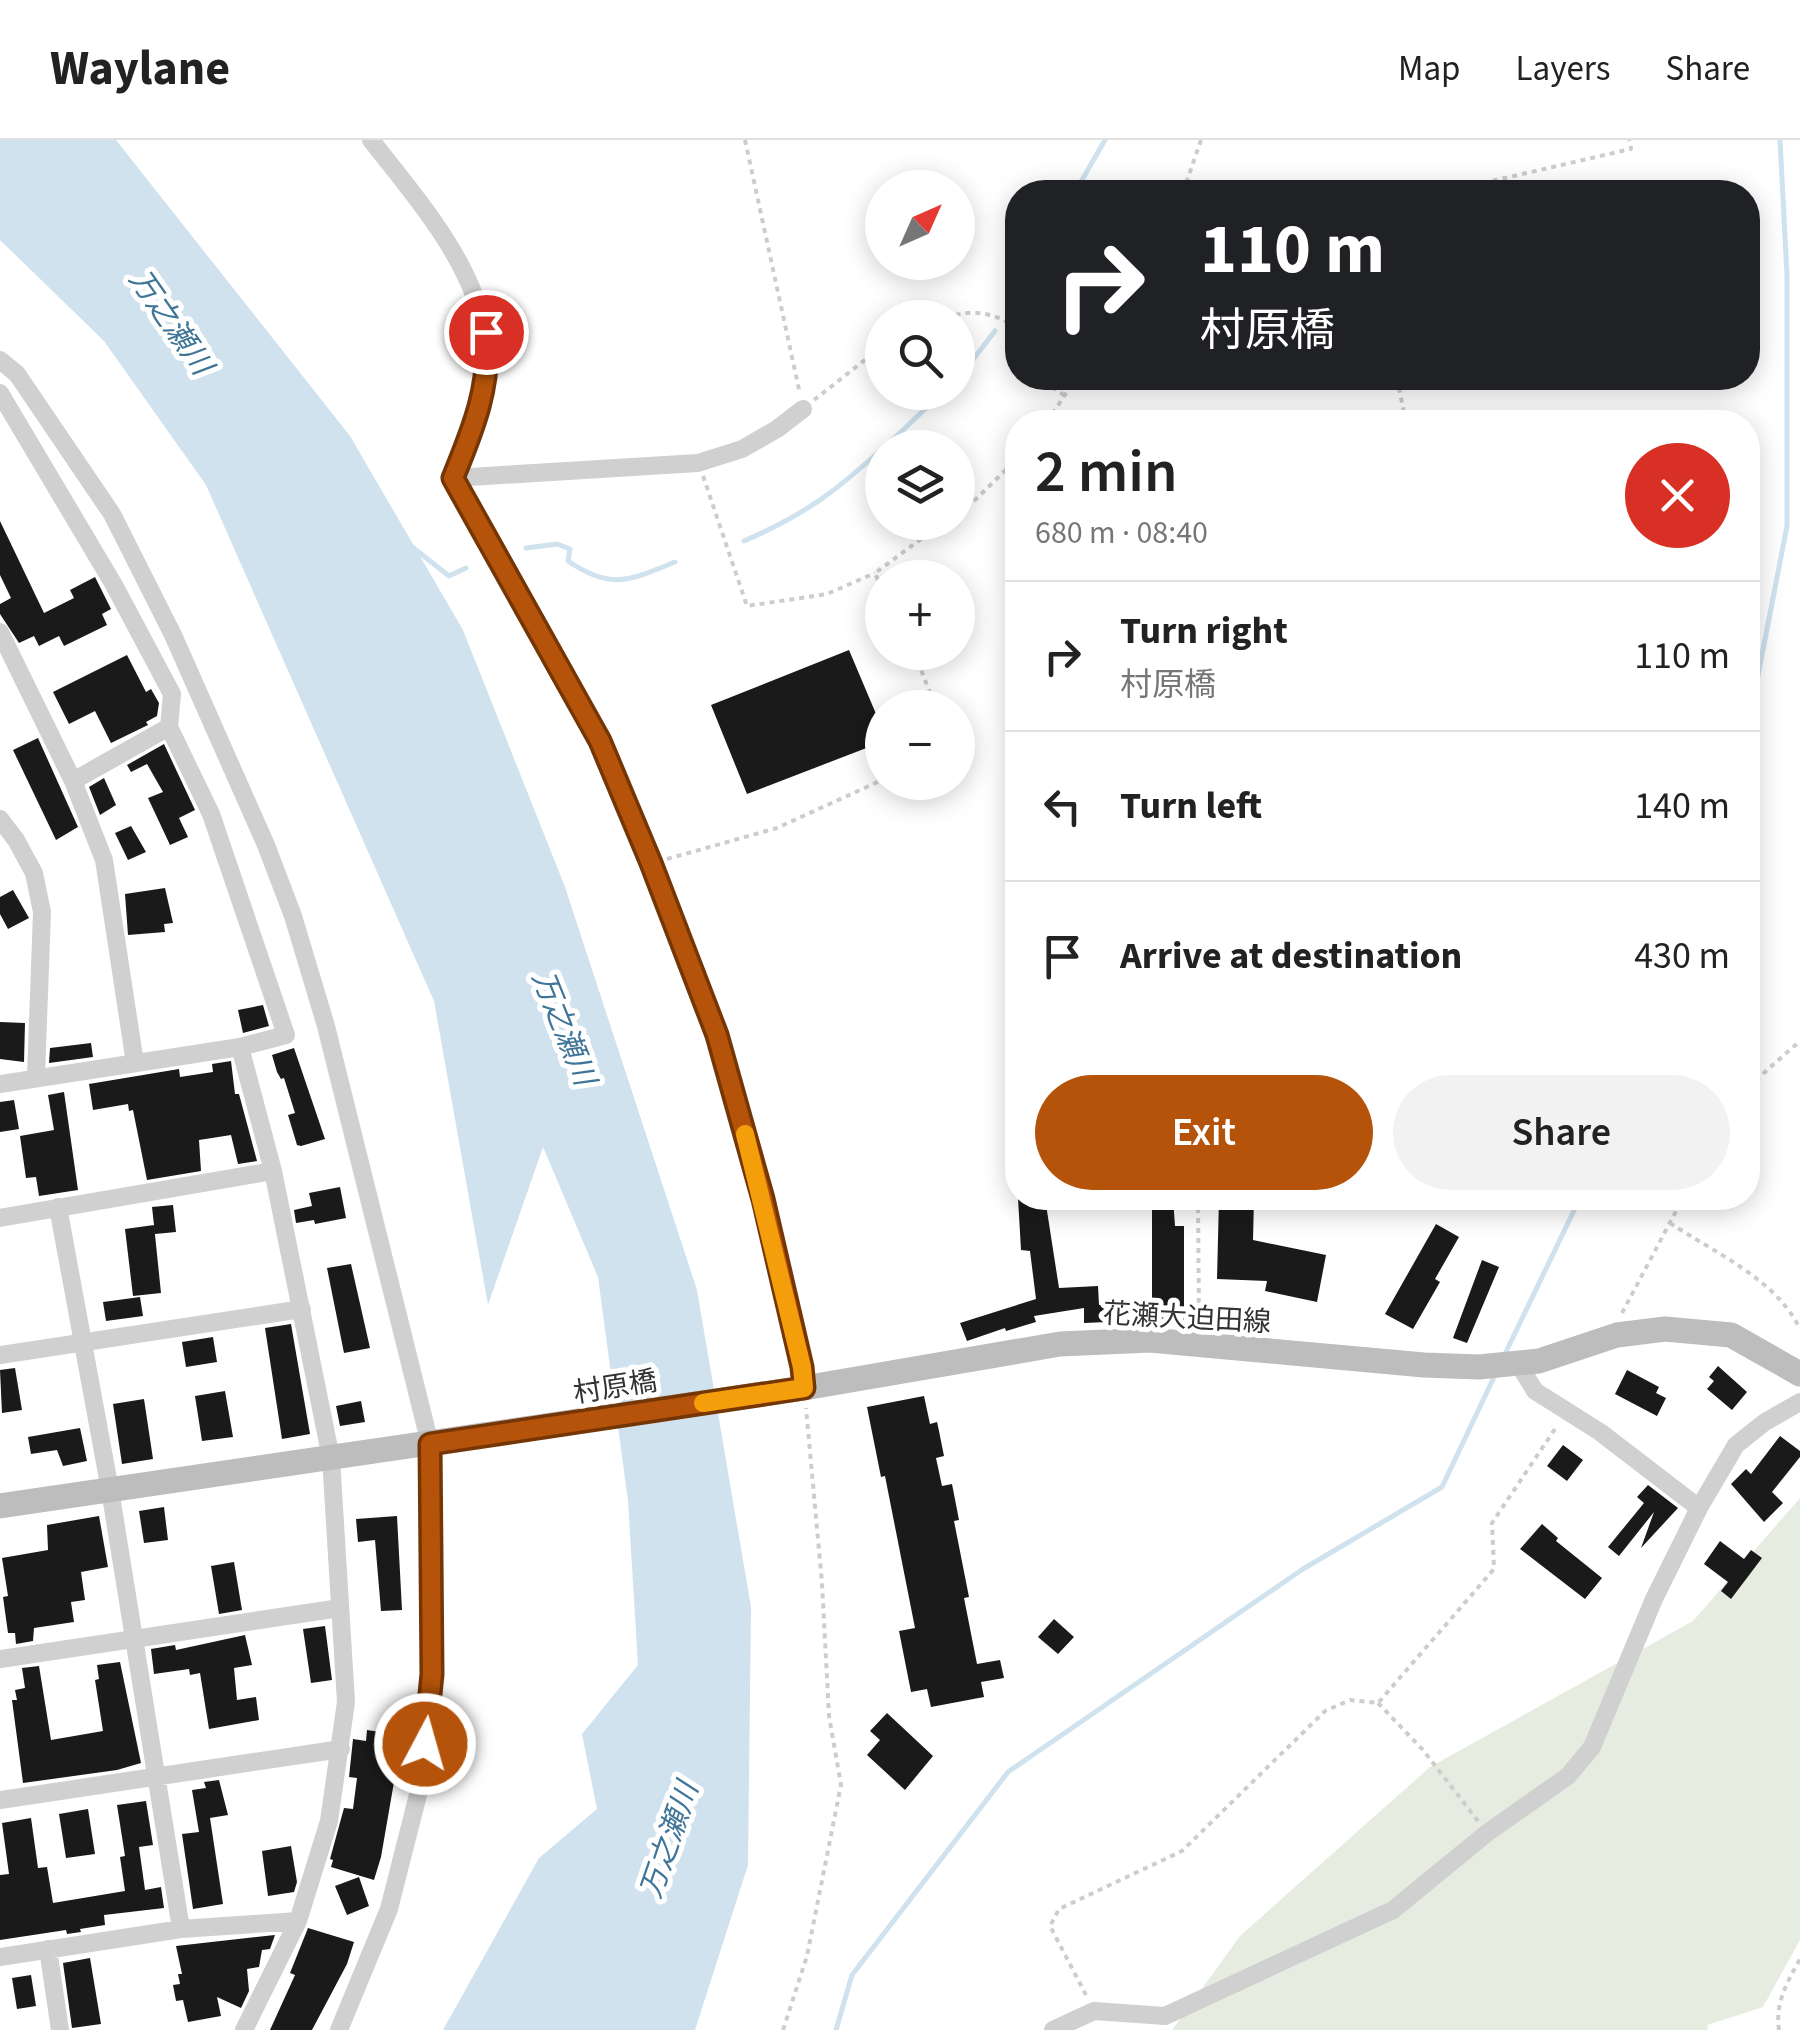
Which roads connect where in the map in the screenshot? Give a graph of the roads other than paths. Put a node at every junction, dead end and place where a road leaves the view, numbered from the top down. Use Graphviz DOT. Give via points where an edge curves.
graph roads {
  1 [pos="370,140"];
  2 [pos="0,360"];
  3 [pos="0,393"];
  4 [pos="803,409"];
  5 [pos="453,478"];
  6 [pos="0,632"];
  7 [pos="169,726"];
  8 [pos="74,780"];
  9 [pos="0,819"];
  10 [pos="240,1046"];
  11 [pos="135,1062"];
  12 [pos="36,1076"];
  13 [pos="0,1084"];
  14 [pos="273,1171"];
  15 [pos="58,1208"];
  16 [pos="0,1218"];
  17 [pos="302,1309"];
  18 [pos="82,1344"];
  19 [pos="0,1355"];
  20 [pos="1518,1365"];
  21 [pos="1800,1374"];
  22 [pos="799,1389"];
  23 [pos="1800,1402"];
  24 [pos="437,1443"];
  25 [pos="331,1458"];
  26 [pos="110,1490"];
  27 [pos="0,1506"];
  28 [pos="1699,1508"];
  29 [pos="340,1608"];
  30 [pos="132,1639"];
  31 [pos="0,1659"];
  32 [pos="341,1749"];
  33 [pos="156,1774"];
  34 [pos="0,1800"];
  35 [pos="298,1921"];
  36 [pos="181,1929"];
  37 [pos="48,1949"];
  38 [pos="0,1956"];
  39 [pos="60,2030"];
  40 [pos="244,2030"];
  41 [pos="339,2030"];
  42 [pos="1053,2030"];
  1 -- 5 [label="street" via="465,271 482,309 488,354 482,408"];
  2 -- 24 [label="street" via="17,374 112,514 266,846 326,1026"];
  3 -- 7 [label="street" via="172,694"];
  4 -- 5 [label="street" via="742,449 698,463"];
  5 -- 22 [label="street" via="600,741 717,1035 802,1367"];
  6 -- 8 [label="street"];
  7 -- 8 [label="street"];
  7 -- 10 [label="street" via="211,814 286,1035"];
  8 -- 11 [label="street" via="104,860"];
  9 -- 12 [label="street" via="34,873 42,912"];
  10 -- 11 [label="street"];
  10 -- 14 [label="street"];
  11 -- 12 [label="street"];
  12 -- 13 [label="street"];
  14 -- 15 [label="street"];
  14 -- 17 [label="street"];
  15 -- 16 [label="street"];
  15 -- 18 [label="street"];
  17 -- 18 [label="street"];
  17 -- 25 [label="street"];
  18 -- 19 [label="street"];
  18 -- 26 [label="street"];
  20 -- 21 [label="street, 花瀬大迫田線" via="1643,1330 1708,1331 1732,1335"];
  20 -- 22 [label="street, 花瀬大迫田線" via="1452,1367 1150,1340 1060,1344"];
  20 -- 28 [label="street" via="1535,1392"];
  22 -- 24 [label="street, 村原橋"];
  23 -- 28 [label="street" via="1736,1445"];
  24 -- 25 [label="street, 村原橋"];
  24 -- 41 [label="street" via="432,1674 422,1779 389,1909"];
  25 -- 26 [label="street, 村原橋"];
  25 -- 29 [label="street"];
  26 -- 27 [label="street, 村原橋"];
  26 -- 30 [label="street"];
  28 -- 42 [label="street" via="1592,1747 1568,1776 1486,1832 1393,1910 1165,2016 1094,2011"];
  29 -- 30 [label="street"];
  29 -- 32 [label="street" via="346,1702"];
  30 -- 31 [label="street"];
  30 -- 33 [label="street"];
  32 -- 33 [label="street"];
  32 -- 35 [label="street" via="329,1821"];
  33 -- 34 [label="street"];
  33 -- 36 [label="street"];
  35 -- 36 [label="street"];
  35 -- 40 [label="street"];
  36 -- 37 [label="street"];
  37 -- 38 [label="street"];
  37 -- 39 [label="street"];
}
